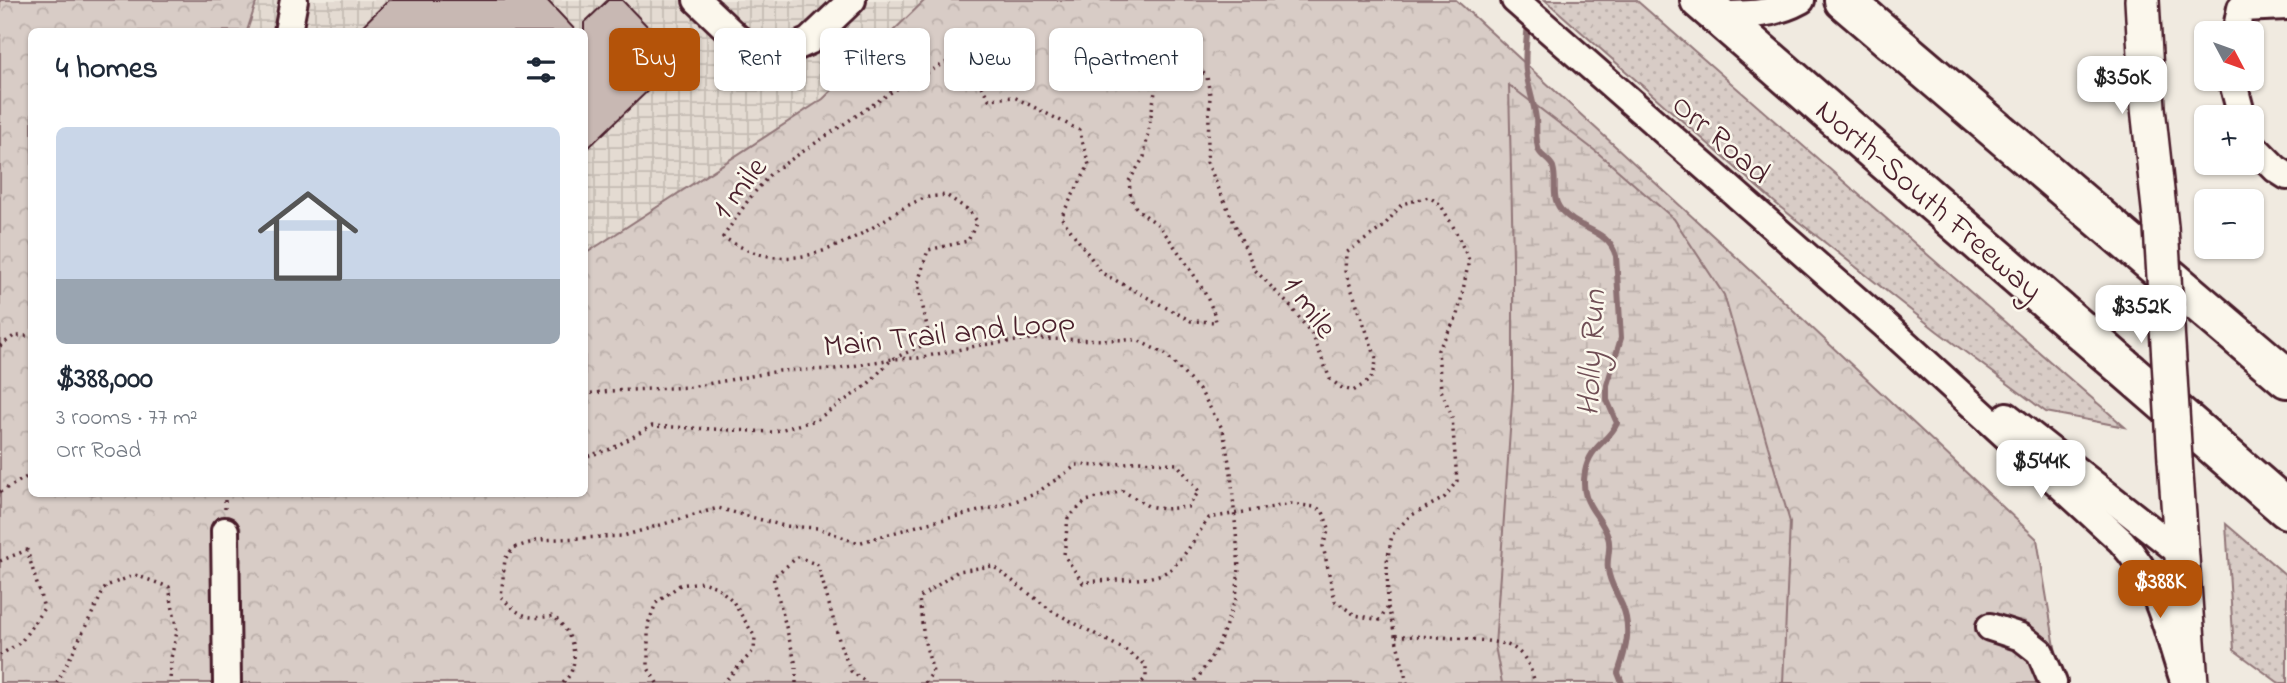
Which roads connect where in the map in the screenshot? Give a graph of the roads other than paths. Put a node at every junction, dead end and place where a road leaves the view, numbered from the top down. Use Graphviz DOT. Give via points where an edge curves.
graph roads {
  1 [pos="295,0"];
  2 [pos="697,0"];
  3 [pos="852,0"];
  4 [pos="1515,0"];
  5 [pos="1801,0"];
  6 [pos="1844,0"];
  7 [pos="2142,0"];
  8 [pos="2287,6"];
  9 [pos="1708,7"];
  10 [pos="2238,21"];
  11 [pos="289,28"];
  12 [pos="2264,157"];
  13 [pos="2287,176"];
  14 [pos="1885,325"];
  15 [pos="2287,378"];
  16 [pos="2287,509"];
  17 [pos="225,531"];
  18 [pos="2182,554"];
  19 [pos="1990,627"];
  20 [pos="227,683"];
  21 [pos="2053,683"];
  22 [pos="2185,683"];
  23 [pos="2191,683"];
  1 -- 11 [label="street"];
  2 -- 3 [label="street" via="755,50 789,50 809,41"];
  4 -- 14 [label="street, Orr Road"];
  5 -- 9 [label="street" via="1766,13"];
  6 -- 15 [label="highway"];
  7 -- 18 [label="main road, bridge"];
  8 -- 10 [label="street" via="2241,8"];
  9 -- 16 [label="highway, North-South Freeway"];
  12 -- 13 [label="street"];
  14 -- 18 [label="street, Orr Road"];
  14 -- 22 [label="street, Orr Road" via="2136,558 2159,603"];
  17 -- 20 [label="street"];
  18 -- 23 [label="main road"];
  19 -- 21 [label="street" via="2021,636 2040,652"];
}
